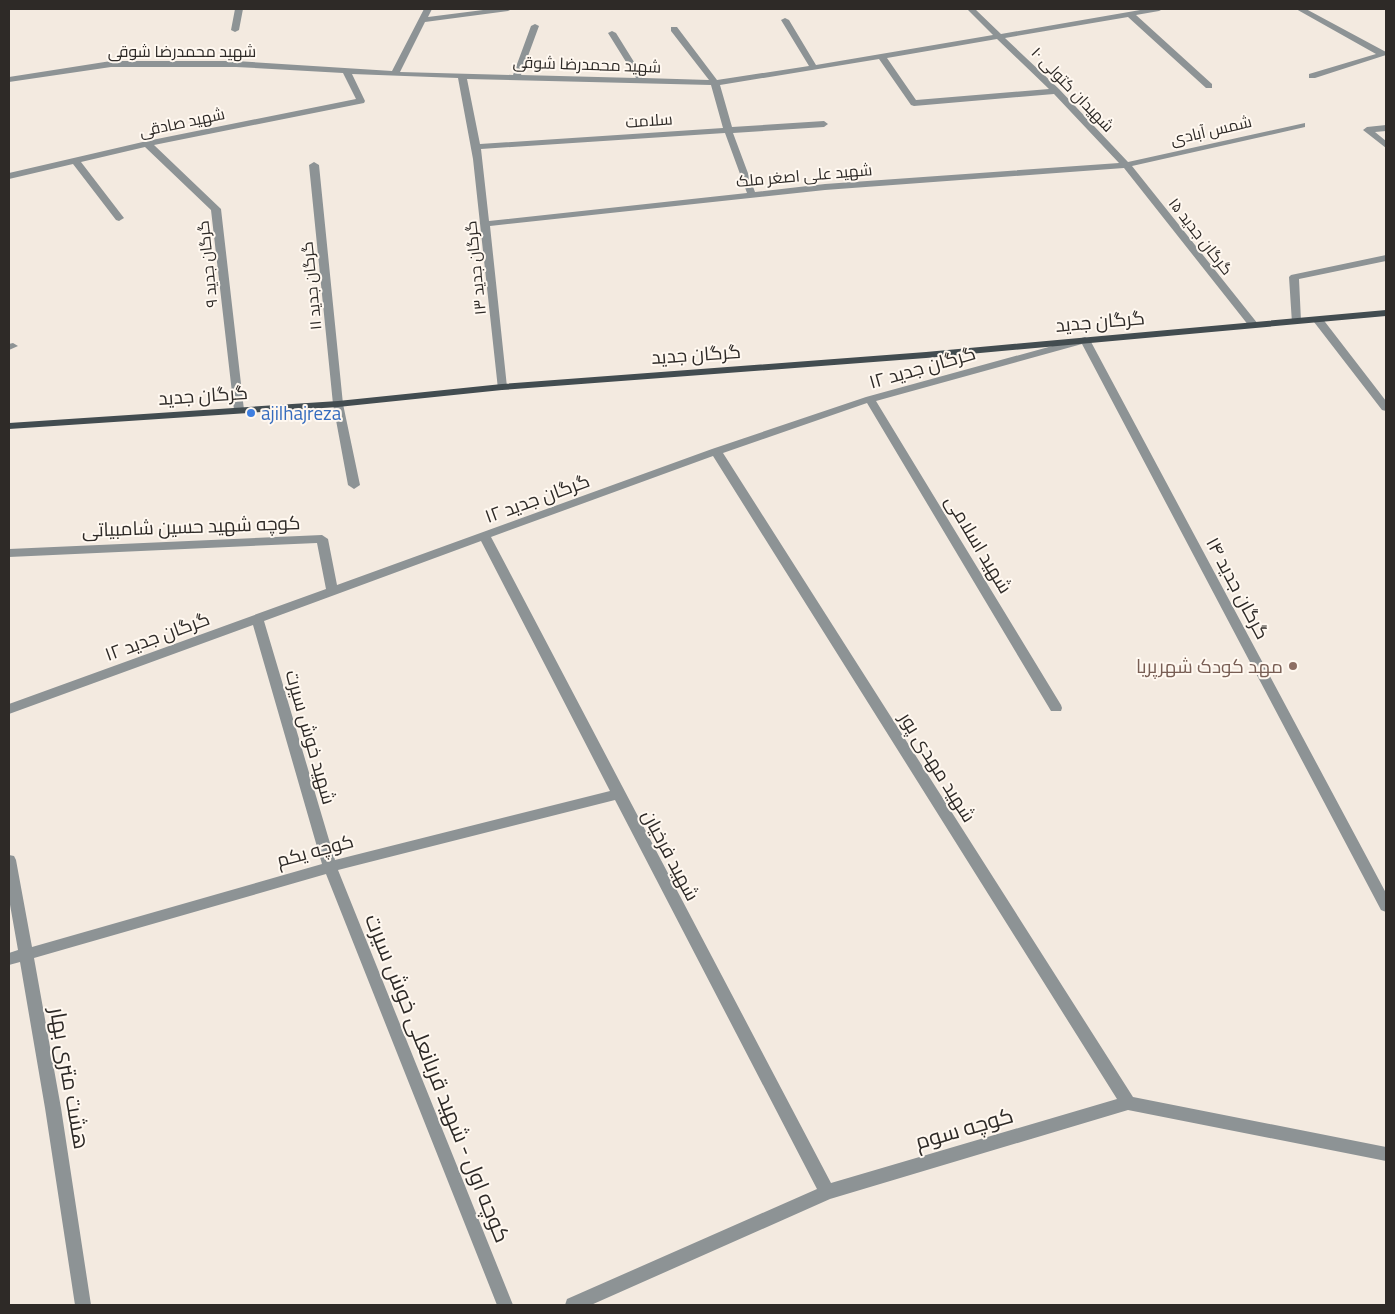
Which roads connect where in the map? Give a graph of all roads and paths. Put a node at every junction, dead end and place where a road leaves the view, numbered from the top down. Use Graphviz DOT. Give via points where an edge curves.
graph roads {
  1 [pos="239,9"];
  2 [pos="428,9"];
  3 [pos="508,9"];
  4 [pos="971,9"];
  5 [pos="1159,9"];
  6 [pos="1300,9"];
  7 [pos="1130,14"];
  8 [pos="422,20"];
  9 [pos="785,20"];
  10 [pos="535,26"];
  11 [pos="674,29"];
  12 [pos="235,30"];
  13 [pos="612,33"];
  14 [pos="998,35"];
  15 [pos="881,56"];
  16 [pos="814,68"];
  17 [pos="346,71"];
  18 [pos="394,74"];
  19 [pos="462,75"];
  20 [pos="1312,76"];
  21 [pos="516,77"];
  22 [pos="9,79"];
  23 [pos="641,80"];
  24 [pos="715,83"];
  25 [pos="1209,86"];
  26 [pos="1056,91"];
  27 [pos="824,124"];
  28 [pos="1302,125"];
  29 [pos="1386,128"];
  30 [pos="728,130"];
  31 [pos="147,144"];
  32 [pos="1386,145"];
  33 [pos="476,147"];
  34 [pos="75,161"];
  35 [pos="314,165"];
  36 [pos="1126,165"];
  37 [pos="9,176"];
  38 [pos="752,195"];
  39 [pos="119,218"];
  40 [pos="485,224"];
  41 [pos="1386,258"];
  42 [pos="1386,313"];
  43 [pos="1318,320"];
  44 [pos="1296,321"];
  45 [pos="1253,324"];
  46 [pos="1085,340"];
  47 [pos="502,387"];
  48 [pos="870,399"];
  49 [pos="338,404"];
  50 [pos="1386,408"];
  51 [pos="238,410"];
  52 [pos="9,426"];
  53 [pos="716,451"];
  54 [pos="354,485"];
  55 [pos="484,536"];
  56 [pos="9,553"];
  57 [pos="332,591"];
  58 [pos="257,618"];
  59 [pos="1056,708"];
  60 [pos="9,709"];
  61 [pos="618,794"];
  62 [pos="9,860"];
  63 [pos="330,867"];
  64 [pos="1386,906"];
  65 [pos="25,953"];
  66 [pos="9,959"];
  67 [pos="1128,1103"];
  68 [pos="1386,1154"];
  69 [pos="826,1192"];
  70 [pos="83,1305"];
  71 [pos="505,1305"];
  72 [pos="573,1305"];
  1 -- 12 [label="street"];
  2 -- 8 [label="street"];
  3 -- 8 [label="street"];
  4 -- 14 [label="street, ۱۰ شهیدان کتولی"];
  5 -- 7 [label="street, شهید محمدرضا شوقی"];
  6 -- 20 [label="street" via="1383,54"];
  7 -- 14 [label="street, شهید محمدرضا شوقی"];
  7 -- 25 [label="street"];
  8 -- 18 [label="street"];
  9 -- 16 [label="street"];
  10 -- 21 [label="street"];
  11 -- 24 [label="street"];
  13 -- 23 [label="street"];
  14 -- 15 [label="street, شهید محمدرضا شوقی"];
  14 -- 26 [label="street, ۱۰ شهیدان کتولی"];
  15 -- 16 [label="street, شهید محمدرضا شوقی"];
  15 -- 26 [label="street" via="914,103"];
  16 -- 24 [label="street, شهید محمدرضا شوقی"];
  17 -- 18 [label="street, شهید محمدرضا شوقی"];
  17 -- 22 [label="street, شهید محمدرضا شوقی" via="236,64 111,64"];
  17 -- 31 [label="street, شهید صادقی" via="361,101"];
  18 -- 19 [label="street, شهید محمدرضا شوقی"];
  19 -- 21 [label="street, شهید محمدرضا شوقی"];
  19 -- 33 [label="street, گرگان جدید ۱۳"];
  21 -- 23 [label="street, شهید محمدرضا شوقی"];
  23 -- 24 [label="street, شهید محمدرضا شوقی"];
  24 -- 30 [label="street"];
  26 -- 36 [label="street, ۱۰ شهیدان کتولی"];
  27 -- 30 [label="street, سلامت"];
  28 -- 36 [label="street, شمس آبادی"];
  29 -- 32 [label="street" via="1366,130"];
  30 -- 33 [label="street, سلامت"];
  30 -- 38 [label="street"];
  31 -- 34 [label="street, شهید صادقی"];
  31 -- 51 [label="street, گرگان جدید ۹" via="216,209"];
  33 -- 40 [label="street, گرگان جدید ۱۳"];
  34 -- 37 [label="street, شهید صادقی"];
  34 -- 39 [label="street"];
  35 -- 49 [label="street, گرگان جدید ۱۱"];
  36 -- 38 [label="street, شهید علی اصغر ملک"];
  36 -- 45 [label="street, ۱۵ گرگان جدید"];
  38 -- 40 [label="street, شهید علی اصغر ملک"];
  40 -- 47 [label="street, گرگان جدید ۱۳"];
  41 -- 44 [label="street" via="1294,278"];
  42 -- 43 [label="main road, گرگان جدید"];
  43 -- 44 [label="main road, گرگان جدید"];
  43 -- 50 [label="street"];
  44 -- 45 [label="main road, گرگان جدید"];
  45 -- 46 [label="main road, گرگان جدید"];
  46 -- 47 [label="main road, گرگان جدید"];
  46 -- 48 [label="street, گرگان جدید ۱۲"];
  46 -- 64 [label="street, گرگان جدید ۱۴"];
  47 -- 49 [label="main road, گرگان جدید"];
  48 -- 53 [label="street, گرگان جدید ۱۲"];
  48 -- 59 [label="street, شهید اسلامی"];
  49 -- 51 [label="main road, گرگان جدید"];
  49 -- 54 [label="street, گرگان جدید ۱۱"];
  51 -- 52 [label="main road, گرگان جدید"];
  53 -- 55 [label="street, گرگان جدید ۱۲"];
  53 -- 67 [label="street, شهید مهدی پور"];
  55 -- 57 [label="street, گرگان جدید ۱۲"];
  55 -- 61 [label="street, شهید فرخیان"];
  56 -- 57 [label="street, کوچه شهید حسین شامبیاتی" via="322,540"];
  57 -- 58 [label="street, گرگان جدید ۱۲"];
  58 -- 60 [label="street, گرگان جدید ۱۲"];
  58 -- 63 [label="street, شهید خوش سیرت"];
  61 -- 63 [label="street, کوچه یکم"];
  61 -- 69 [label="street, شهید فرخیان"];
  62 -- 65 [label="street, هشت متری بهار"];
  63 -- 65 [label="street, کوچه یکم"];
  63 -- 71 [label="street, کوچه اول - شهید قربانعلی خوش سیرت"];
  65 -- 66 [label="street, کوچه یکم"];
  65 -- 70 [label="street, هشت متری بهار"];
  67 -- 68 [label="street, کوچه سوم"];
  67 -- 69 [label="street, کوچه سوم"];
  69 -- 72 [label="street, کوچه سوم"];
}
